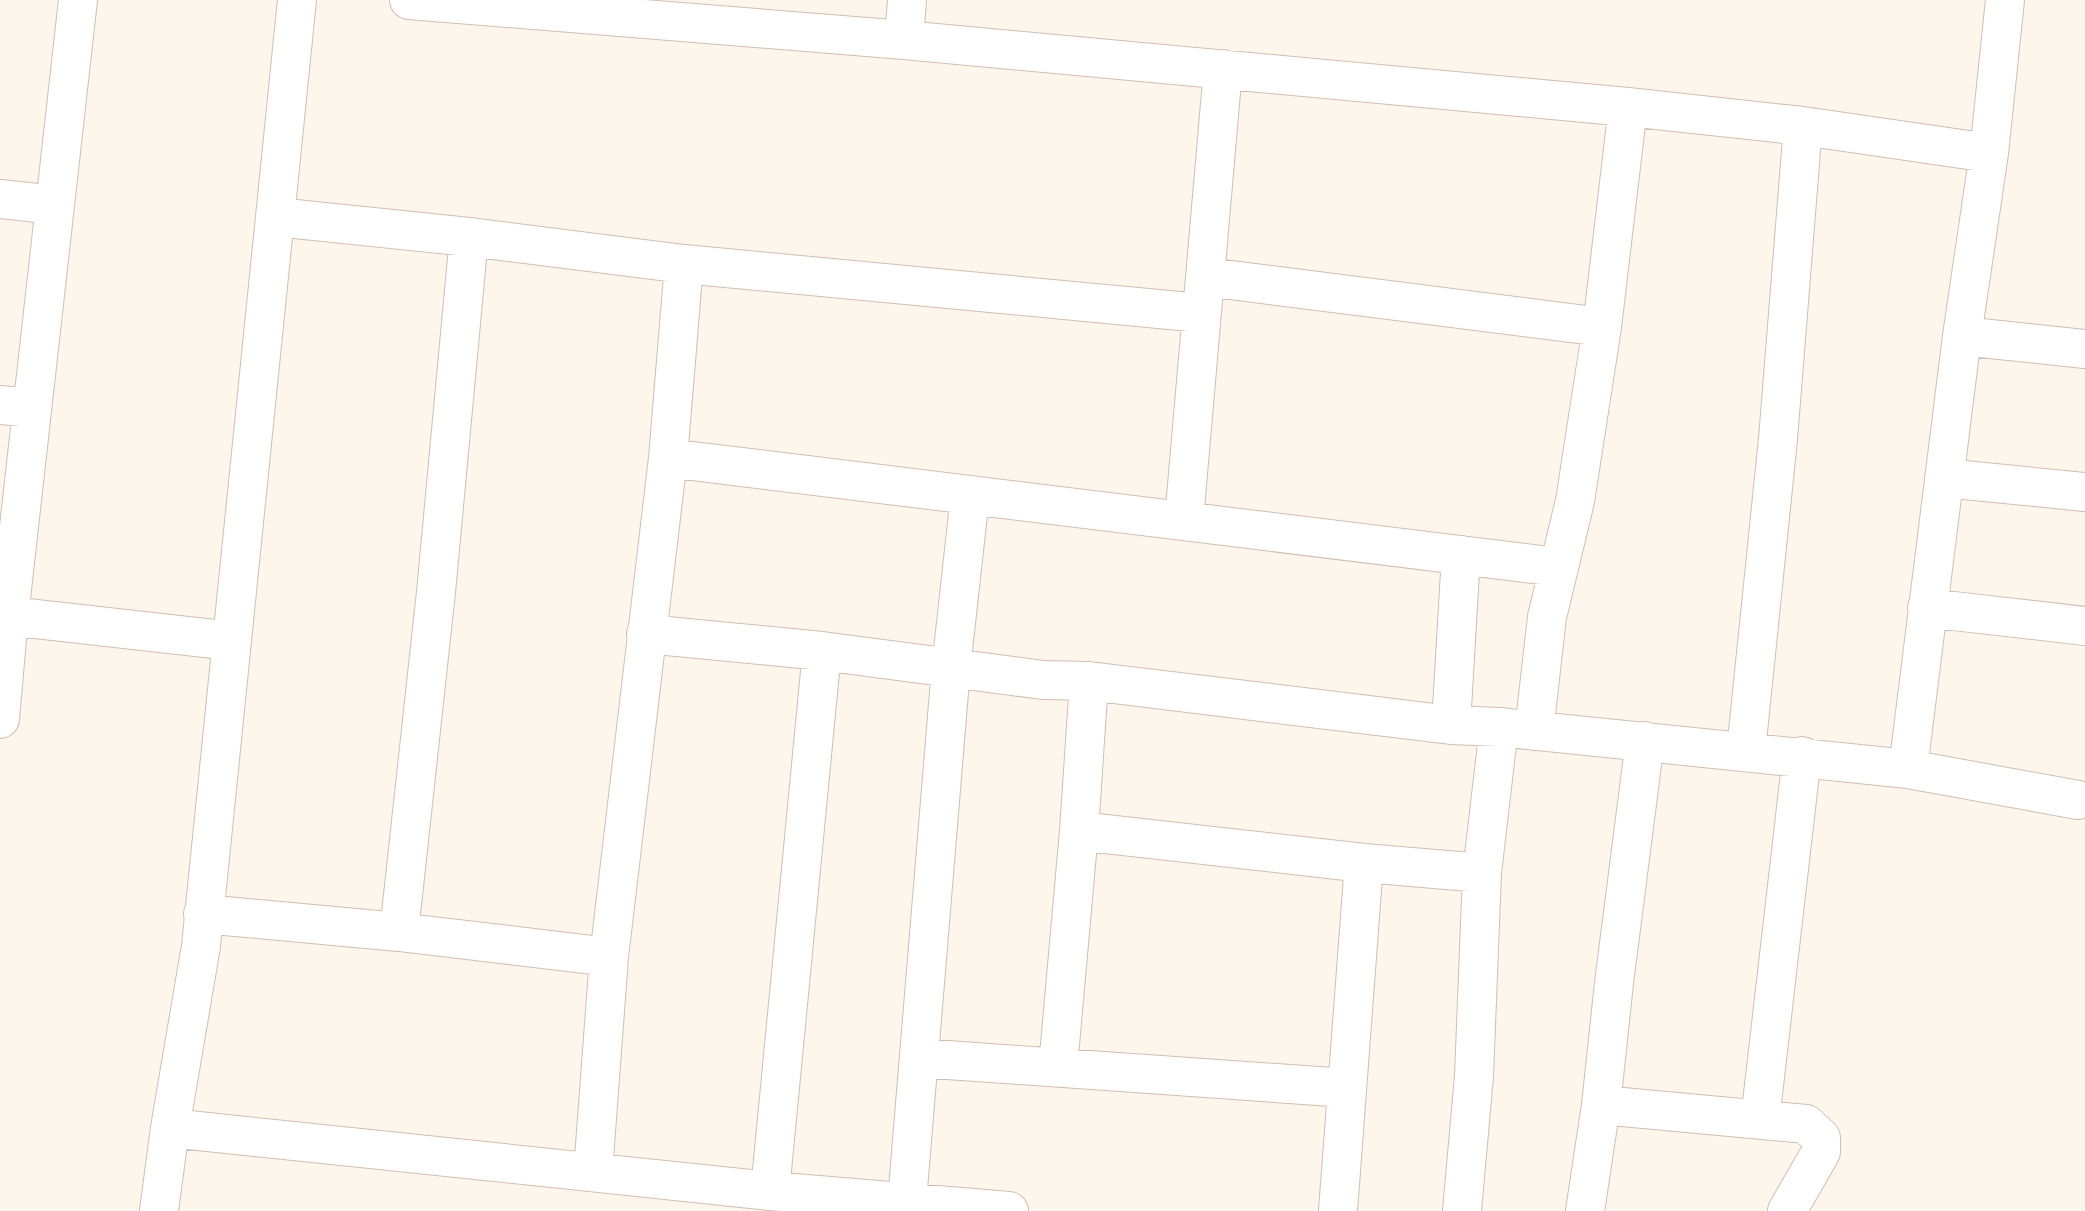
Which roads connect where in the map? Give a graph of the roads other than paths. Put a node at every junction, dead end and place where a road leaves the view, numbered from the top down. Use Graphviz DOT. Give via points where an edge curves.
graph roads {
  1 [pos="78,0"];
  2 [pos="297,0"];
  3 [pos="409,0"];
  4 [pos="417,0"];
  5 [pos="907,0"];
  6 [pos="2005,0"];
  7 [pos="904,40"];
  8 [pos="1223,68"];
  9 [pos="1628,107"];
  10 [pos="1803,126"];
  11 [pos="1989,153"];
  12 [pos="0,199"];
  13 [pos="55,205"];
  14 [pos="276,217"];
  15 [pos="469,237"];
  16 [pos="684,264"];
  17 [pos="1204,295"];
  18 [pos="1602,327"];
  19 [pos="1962,336"];
  20 [pos="2085,349"];
  21 [pos="16,406"];
  22 [pos="668,458"];
  23 [pos="1944,478"];
  24 [pos="2085,492"];
  25 [pos="970,496"];
  26 [pos="1184,520"];
  27 [pos="1461,555"];
  28 [pos="1558,567"];
  29 [pos="1927,608"];
  30 [pos="9,616"];
  31 [pos="2085,626"];
  32 [pos="646,634"];
  33 [pos="232,641"];
  34 [pos="822,651"];
  35 [pos="951,668"];
  36 [pos="1089,681"];
  37 [pos="0,719"];
  38 [pos="1451,725"];
  39 [pos="1517,729"];
  40 [pos="1645,741"];
  41 [pos="1746,751"];
  42 [pos="1802,756"];
  43 [pos="1908,769"];
  44 [pos="2078,800"];
  45 [pos="1079,831"];
  46 [pos="1364,863"];
  47 [pos="1482,873"];
  48 [pos="203,914"];
  49 [pos="399,932"];
  50 [pos="609,957"];
  51 [pos="919,1058"];
  52 [pos="1058,1067"];
  53 [pos="1347,1088"];
  54 [pos="1601,1105"];
  55 [pos="1760,1119"];
  56 [pos="170,1128"];
  57 [pos="593,1172"];
  58 [pos="770,1191"];
  59 [pos="717,1198"];
  60 [pos="907,1201"];
  61 [pos="159,1211"];
  62 [pos="1009,1211"];
  63 [pos="1338,1211"];
  64 [pos="1462,1211"];
  65 [pos="1585,1211"];
  66 [pos="1787,1211"];
  1 -- 13 [label="street"];
  2 -- 14 [label="street"];
  3 -- 4 [label="street"];
  4 -- 7 [label="street"];
  5 -- 7 [label="street"];
  6 -- 11 [label="street"];
  7 -- 8 [label="street"];
  8 -- 9 [label="street"];
  8 -- 17 [label="street"];
  9 -- 10 [label="street"];
  9 -- 18 [label="street"];
  10 -- 11 [label="street"];
  10 -- 41 [label="street" via="1778,439"];
  11 -- 19 [label="street"];
  12 -- 13 [label="street"];
  13 -- 21 [label="street"];
  14 -- 15 [label="street"];
  14 -- 33 [label="street"];
  15 -- 16 [label="street"];
  15 -- 49 [label="street"];
  16 -- 17 [label="street"];
  16 -- 22 [label="street"];
  17 -- 18 [label="street"];
  17 -- 26 [label="street"];
  18 -- 28 [label="street" via="1575,501"];
  19 -- 20 [label="street"];
  19 -- 23 [label="street"];
  21 -- 30 [label="street"];
  22 -- 25 [label="street"];
  22 -- 32 [label="street"];
  23 -- 24 [label="street"];
  23 -- 29 [label="street"];
  25 -- 26 [label="street"];
  25 -- 35 [label="street"];
  26 -- 27 [label="street"];
  27 -- 28 [label="street"];
  27 -- 38 [label="street"];
  28 -- 39 [label="street"];
  29 -- 31 [label="street"];
  29 -- 43 [label="street"];
  30 -- 33 [label="street"];
  30 -- 37 [label="street"];
  32 -- 34 [label="street"];
  32 -- 50 [label="street"];
  33 -- 48 [label="street"];
  34 -- 35 [label="street"];
  34 -- 58 [label="street"];
  35 -- 36 [label="street"];
  35 -- 51 [label="street"];
  36 -- 38 [label="street"];
  36 -- 45 [label="street"];
  38 -- 39 [label="street"];
  39 -- 40 [label="street"];
  39 -- 47 [label="street"];
  40 -- 41 [label="street"];
  40 -- 54 [label="street"];
  41 -- 42 [label="street"];
  42 -- 43 [label="street"];
  42 -- 55 [label="street"];
  43 -- 44 [label="street"];
  45 -- 46 [label="street"];
  45 -- 52 [label="street"];
  46 -- 47 [label="street"];
  46 -- 53 [label="street"];
  47 -- 64 [label="street" via="1474,1076"];
  48 -- 49 [label="street"];
  48 -- 56 [label="street"];
  49 -- 50 [label="street"];
  50 -- 57 [label="street"];
  51 -- 52 [label="street"];
  51 -- 60 [label="street"];
  52 -- 53 [label="street"];
  53 -- 63 [label="street"];
  54 -- 55 [label="street"];
  54 -- 65 [label="street"];
  55 -- 66 [label="street" via="1806,1124 1821,1138 1821,1152"];
  56 -- 57 [label="street"];
  56 -- 61 [label="street"];
  57 -- 59 [label="street"];
  58 -- 59 [label="street"];
  58 -- 60 [label="street"];
  60 -- 62 [label="street"];
}
